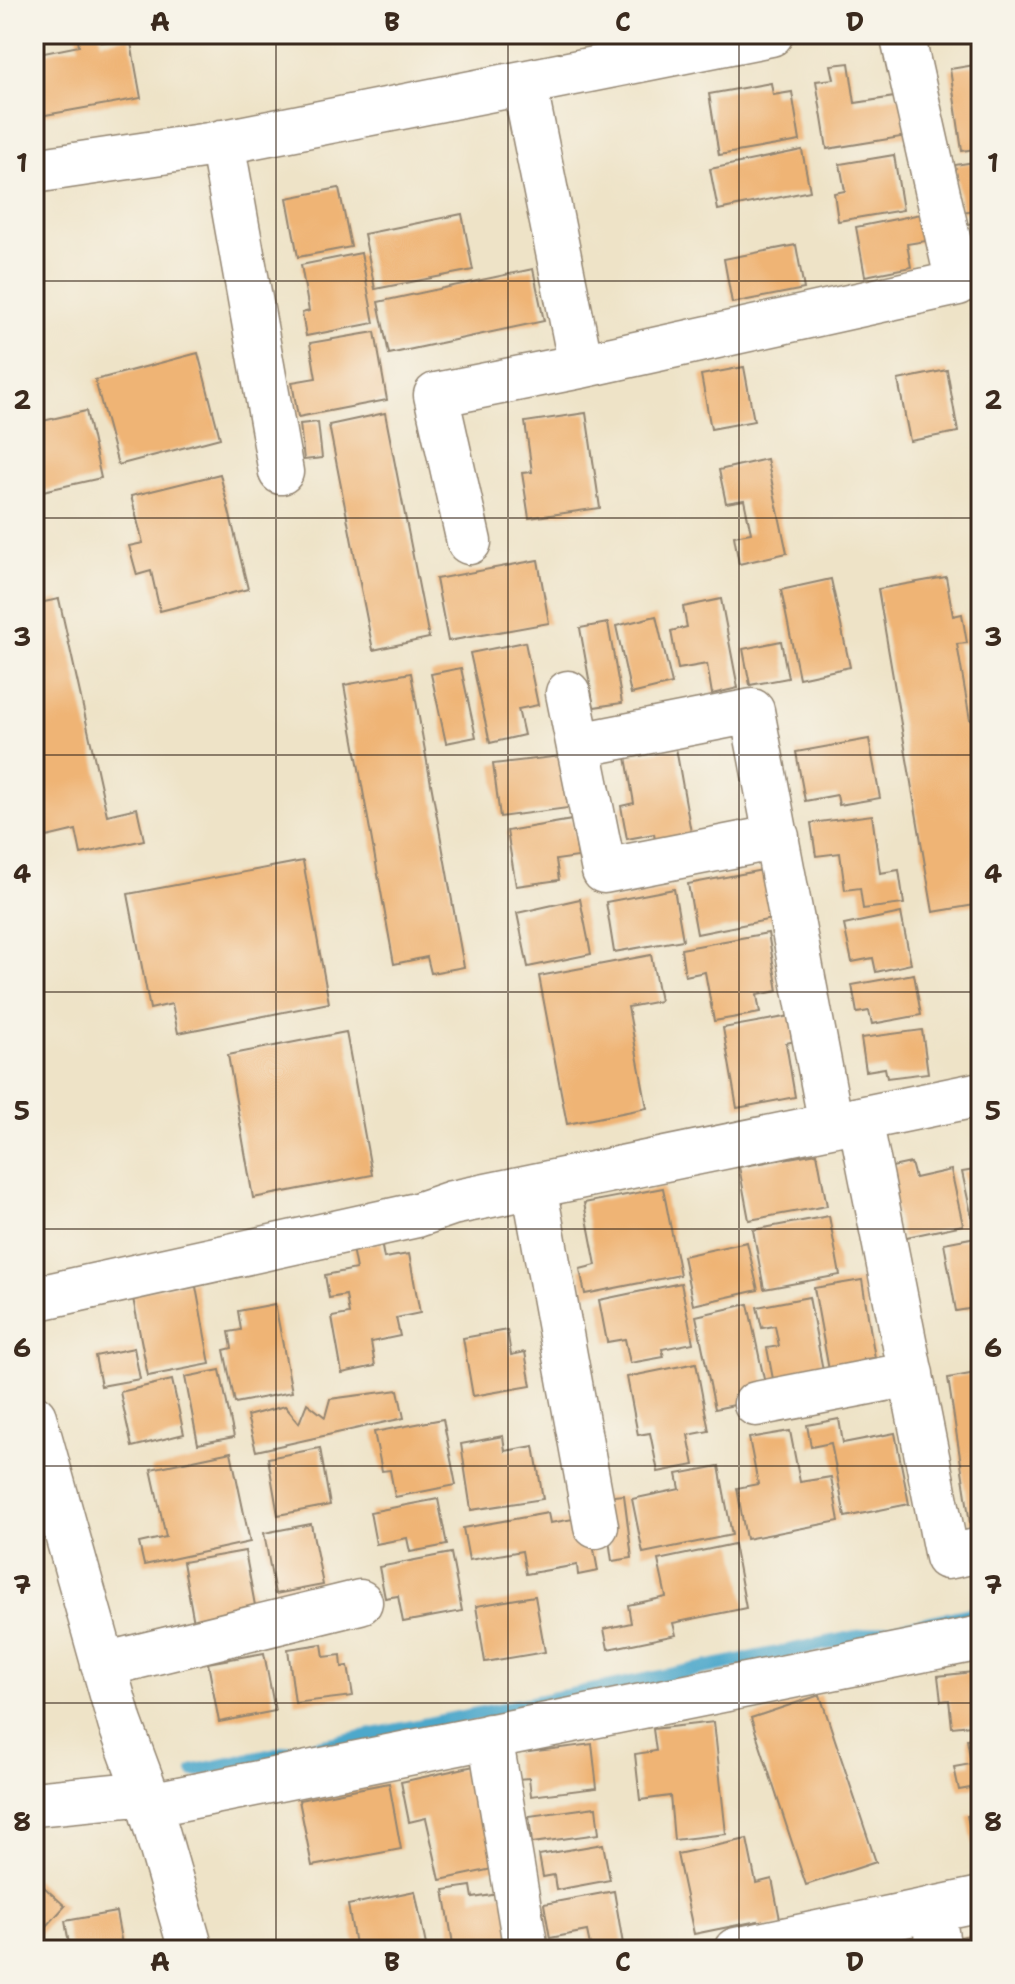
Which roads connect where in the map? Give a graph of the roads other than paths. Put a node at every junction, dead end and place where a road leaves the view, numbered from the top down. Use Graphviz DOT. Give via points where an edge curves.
graph roads {
  1 [pos="771,34"];
  2 [pos="902,34"];
  3 [pos="678,44"];
  4 [pos="524,83"];
  5 [pos="222,142"];
  6 [pos="34,171"];
  7 [pos="581,366"];
  8 [pos="281,472"];
  9 [pos="469,542"];
  10 [pos="568,693"];
  11 [pos="579,745"];
  12 [pos="777,837"];
  13 [pos="981,1094"];
  14 [pos="846,1122"];
  15 [pos="534,1186"];
  16 [pos="34,1299"];
  17 [pos="911,1374"];
  18 [pos="756,1404"];
  19 [pos="34,1417"];
  20 [pos="596,1526"];
  21 [pos="50,1527"];
  22 [pos="981,1550"];
  23 [pos="360,1602"];
  24 [pos="981,1638"];
  25 [pos="103,1665"];
  26 [pos="490,1736"];
  27 [pos="148,1799"];
  28 [pos="34,1804"];
  29 [pos="981,1899"];
  30 [pos="936,1930"];
  31 [pos="191,1950"];
  32 [pos="526,1950"];
  33 [pos="736,1950"];
  1 -- 3 [label="street"];
  2 -- 7 [label="street" via="958,283"];
  3 -- 4 [label="street"];
  4 -- 5 [label="street"];
  4 -- 7 [label="street"];
  5 -- 6 [label="street"];
  5 -- 8 [label="street"];
  7 -- 9 [label="street" via="436,395"];
  10 -- 11 [label="street"];
  11 -- 12 [label="street" via="752,711"];
  11 -- 12 [label="street" via="604,871"];
  12 -- 14 [label="street"];
  13 -- 14 [label="street"];
  14 -- 15 [label="street"];
  14 -- 17 [label="street"];
  15 -- 16 [label="street"];
  15 -- 20 [label="street"];
  17 -- 18 [label="street"];
  17 -- 22 [label="street" via="947,1557"];
  19 -- 21 [label="street"];
  21 -- 25 [label="street"];
  23 -- 25 [label="street"];
  24 -- 26 [label="street"];
  25 -- 27 [label="street"];
  26 -- 27 [label="street"];
  26 -- 32 [label="street"];
  27 -- 28 [label="street"];
  27 -- 31 [label="street"];
  29 -- 30 [label="street"];
  30 -- 33 [label="street"];
}
